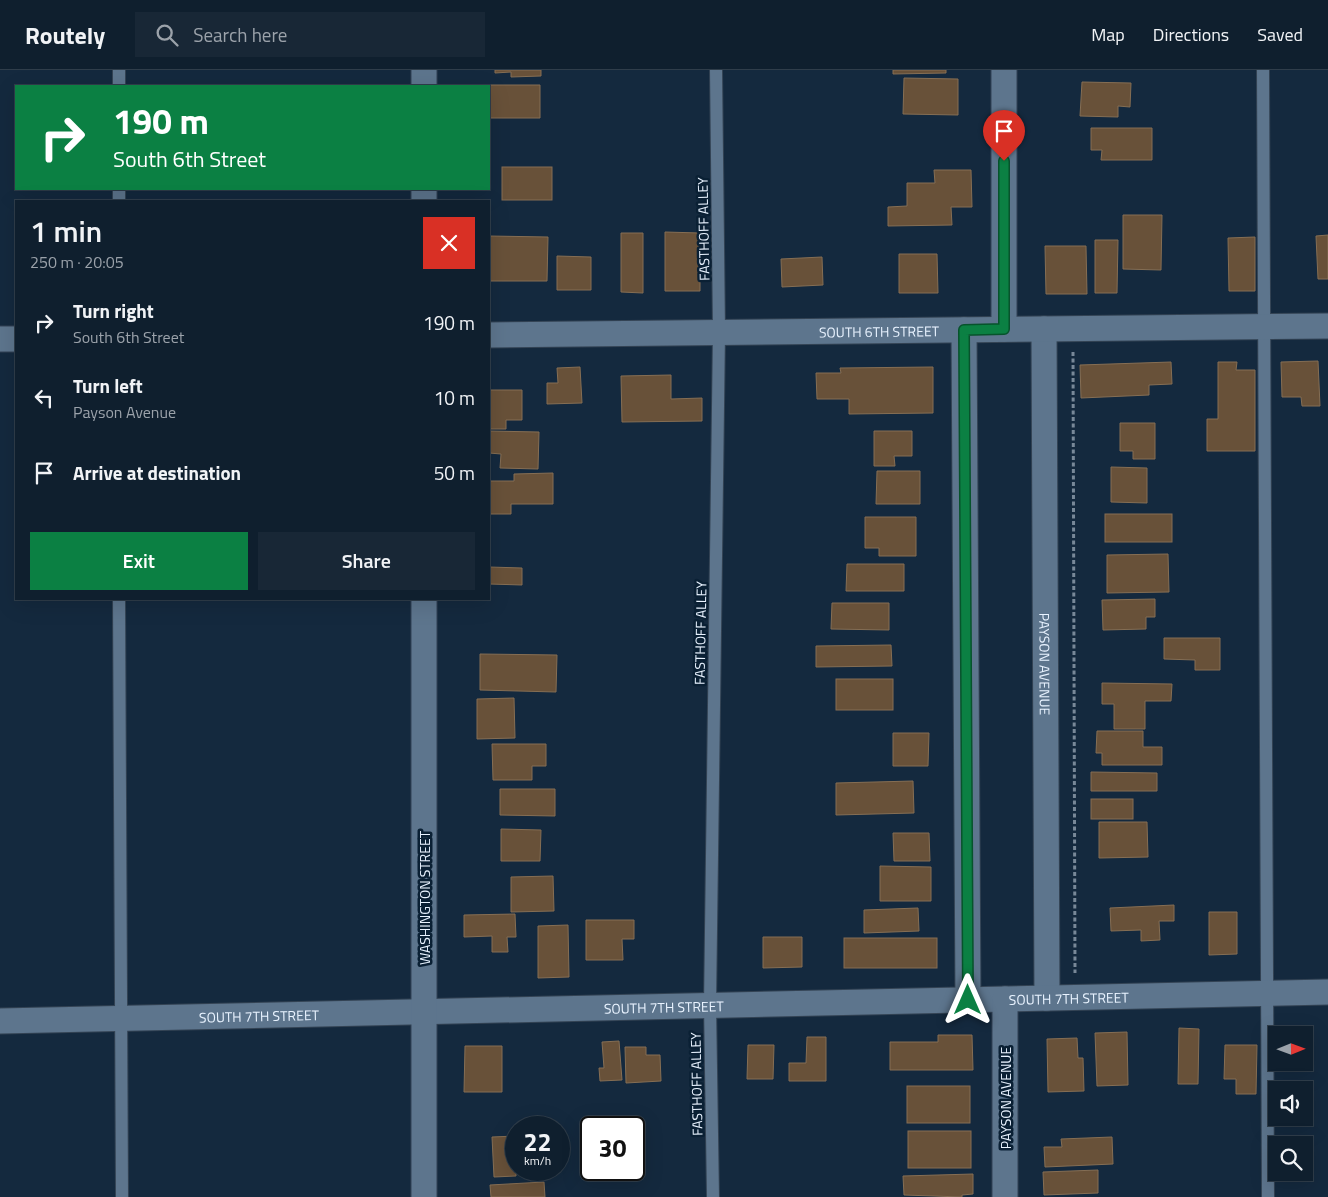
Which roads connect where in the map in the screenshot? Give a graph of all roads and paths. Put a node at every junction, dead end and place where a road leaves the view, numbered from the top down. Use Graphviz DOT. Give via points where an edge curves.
graph roads {
  1 [pos="119,70"];
  2 [pos="424,70"];
  3 [pos="716,70"];
  4 [pos="1004,70"];
  5 [pos="1263,70"];
  6 [pos="119,85"];
  7 [pos="424,85"];
  8 [pos="1266,326"];
  9 [pos="1328,326"];
  10 [pos="1004,329"];
  11 [pos="1044,329"];
  12 [pos="1073,329"];
  13 [pos="964,330"];
  14 [pos="719,332"];
  15 [pos="490,335"];
  16 [pos="0,339"];
  17 [pos="15,339"];
  18 [pos="119,600"];
  19 [pos="424,600"];
  20 [pos="1328,992"];
  21 [pos="1267,994"];
  22 [pos="1047,998"];
  23 [pos="1075,998"];
  24 [pos="1005,999"];
  25 [pos="968,1000"];
  26 [pos="710,1005"];
  27 [pos="424,1012"];
  28 [pos="120,1018"];
  29 [pos="0,1021"];
  30 [pos="122,1197"];
  31 [pos="424,1197"];
  32 [pos="713,1197"];
  33 [pos="1005,1197"];
  34 [pos="1268,1197"];
  1 -- 6 [label="lane"];
  2 -- 7 [label="street"];
  3 -- 14 [label="lane, FASTHOFF ALLEY"];
  4 -- 10 [label="street"];
  5 -- 8 [label="lane"];
  8 -- 9 [label="street, SOUTH 6TH STREET"];
  8 -- 12 [label="street, SOUTH 6TH STREET"];
  8 -- 21 [label="lane"];
  10 -- 11 [label="street, SOUTH 6TH STREET"];
  10 -- 13 [label="street, SOUTH 6TH STREET"];
  11 -- 12 [label="street, SOUTH 6TH STREET"];
  11 -- 22 [label="street, PAYSON AVENUE"];
  12 -- 23 [label="path"];
  13 -- 14 [label="street, SOUTH 6TH STREET"];
  13 -- 25 [label="street"];
  14 -- 15 [label="street, SOUTH 6TH STREET"];
  14 -- 26 [label="lane, FASTHOFF ALLEY"];
  16 -- 17 [label="street"];
  18 -- 28 [label="lane"];
  19 -- 27 [label="street, WASHINGTON STREET"];
  20 -- 21 [label="street, SOUTH 7TH STREET"];
  21 -- 23 [label="street, SOUTH 7TH STREET"];
  21 -- 34 [label="lane"];
  22 -- 23 [label="street, SOUTH 7TH STREET"];
  22 -- 24 [label="street, SOUTH 7TH STREET"];
  24 -- 25 [label="street, SOUTH 7TH STREET"];
  24 -- 33 [label="street, PAYSON AVENUE"];
  25 -- 26 [label="street, SOUTH 7TH STREET"];
  26 -- 27 [label="street, SOUTH 7TH STREET"];
  26 -- 32 [label="lane, FASTHOFF ALLEY"];
  27 -- 28 [label="street, SOUTH 7TH STREET"];
  27 -- 31 [label="street, WASHINGTON STREET"];
  28 -- 29 [label="street, SOUTH 7TH STREET"];
  28 -- 30 [label="lane"];
}
